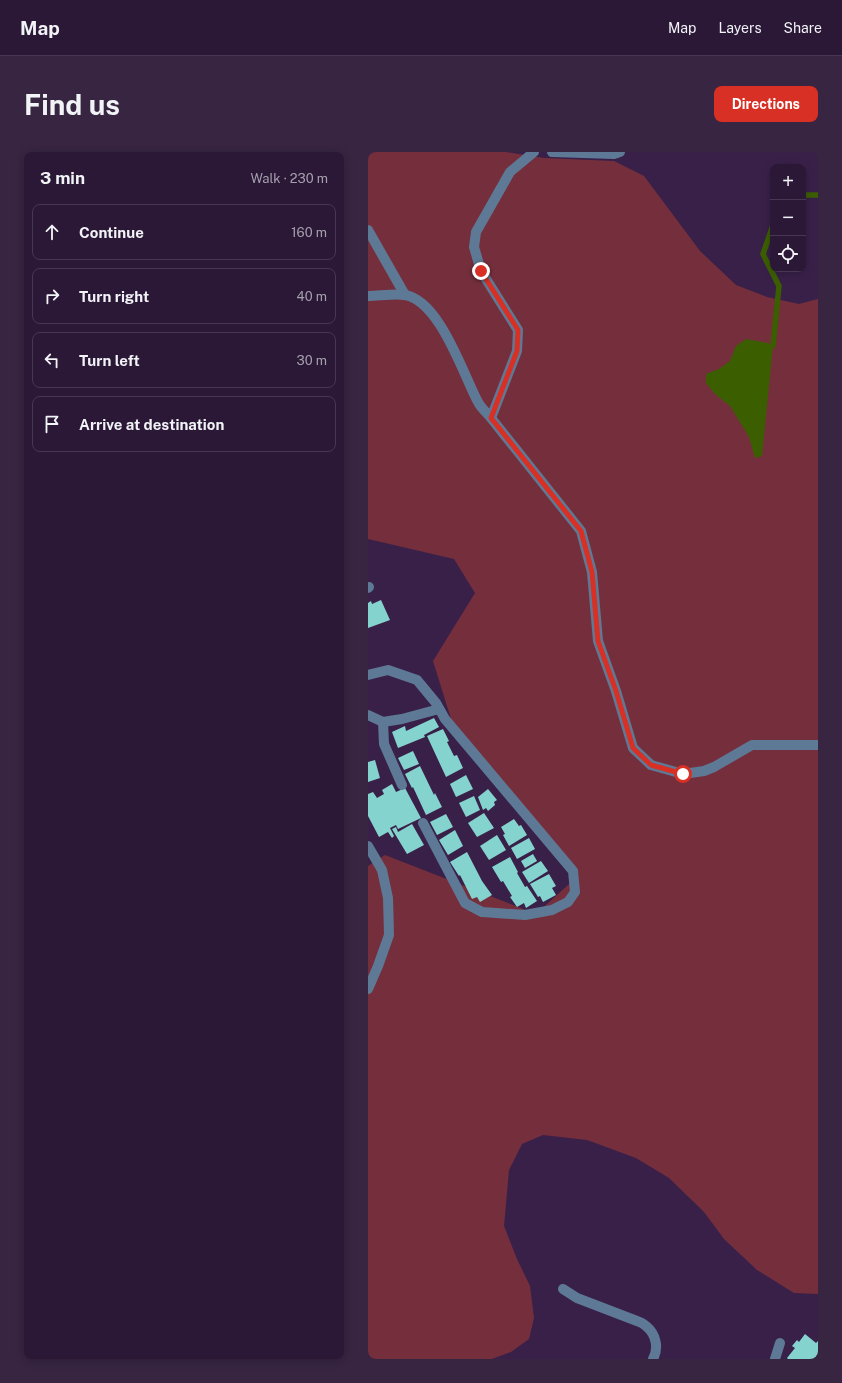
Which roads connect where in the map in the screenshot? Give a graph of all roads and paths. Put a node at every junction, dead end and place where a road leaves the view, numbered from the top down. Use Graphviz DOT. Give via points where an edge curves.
graph roads {
  1 [pos="534,152"];
  2 [pos="552,152"];
  3 [pos="620,152"];
  4 [pos="368,230"];
  5 [pos="405,295"];
  6 [pos="368,296"];
  7 [pos="491,418"];
  8 [pos="368,675"];
  9 [pos="439,709"];
  10 [pos="368,715"];
  11 [pos="383,722"];
  12 [pos="818,745"];
  13 [pos="402,785"];
  14 [pos="423,823"];
  15 [pos="368,846"];
  16 [pos="368,989"];
  17 [pos="563,1289"];
  18 [pos="780,1343"];
  19 [pos="653,1359"];
  20 [pos="775,1359"];
  1 -- 7 [label="street" via="510,172 476,232 474,247 481,271 518,330 517,351"];
  2 -- 3 [label="street"];
  4 -- 5 [label="street"];
  5 -- 6 [label="street"];
  5 -- 7 [label="street" via="419,302 436,319 456,354 478,403"];
  7 -- 12 [label="street" via="581,531 592,572 598,641 633,748 651,765 683,774 714,767 752,745"];
  8 -- 9 [label="street" via="388,670 417,680"];
  9 -- 11 [label="street"];
  9 -- 14 [label="street" via="573,871 575,892 568,902 552,910 525,915 482,912 465,903"];
  10 -- 11 [label="street"];
  11 -- 13 [label="street" via="384,744"];
  15 -- 16 [label="street" via="382,870 388,898 389,935"];
  17 -- 19 [label="street" via="577,1298 647,1326 656,1340 656,1353"];
  18 -- 20 [label="street"];
}
